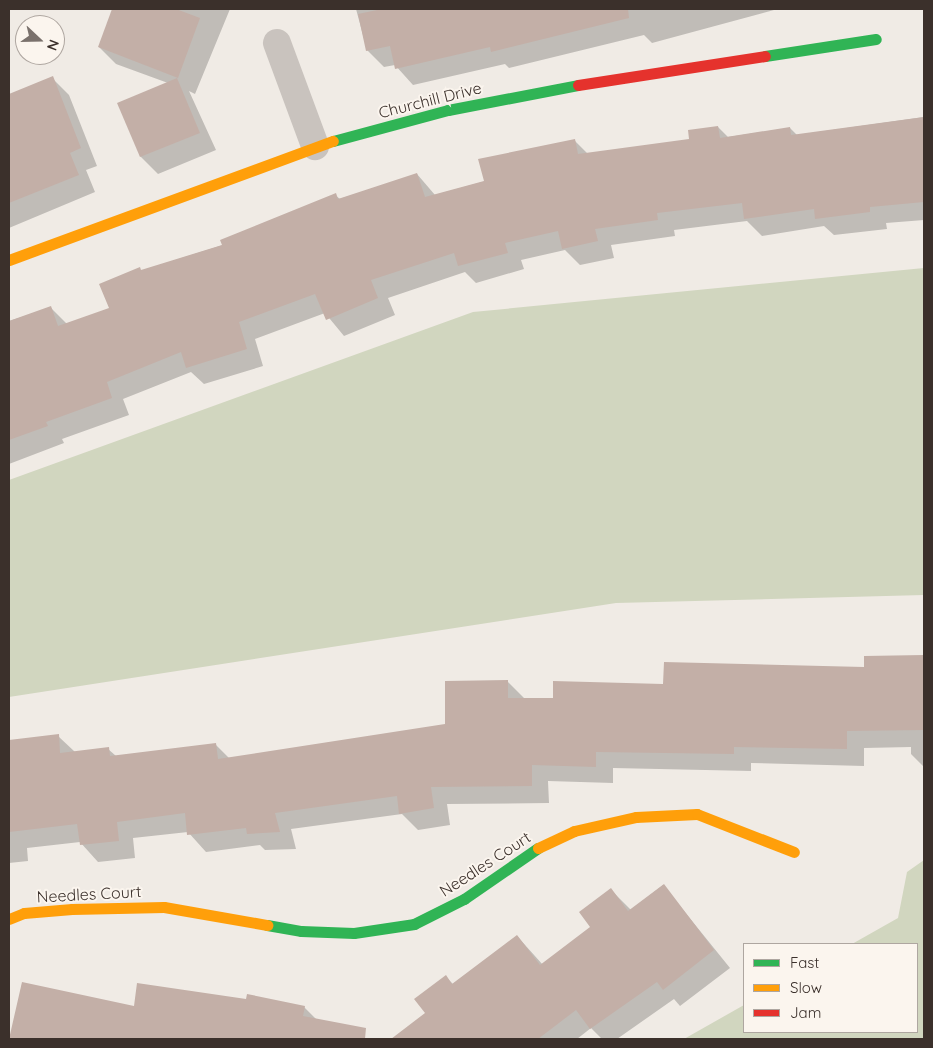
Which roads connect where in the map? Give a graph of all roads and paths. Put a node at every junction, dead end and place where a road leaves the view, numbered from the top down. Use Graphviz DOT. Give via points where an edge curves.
graph roads {
  1 [pos="876,39"];
  2 [pos="277,43"];
  3 [pos="315,146"];
  4 [pos="9,260"];
  5 [pos="794,852"];
  6 [pos="9,919"];
  1 -- 3 [label="street, Churchill Drive" via="608,79 448,110"];
  2 -- 3 [label="street"];
  3 -- 4 [label="street, Churchill Drive"];
  5 -- 6 [label="street, Needles Court" via="697,814 636,817 574,831 538,848 464,900 414,924 354,933 301,931 164,907 72,909 24,914"];
}
